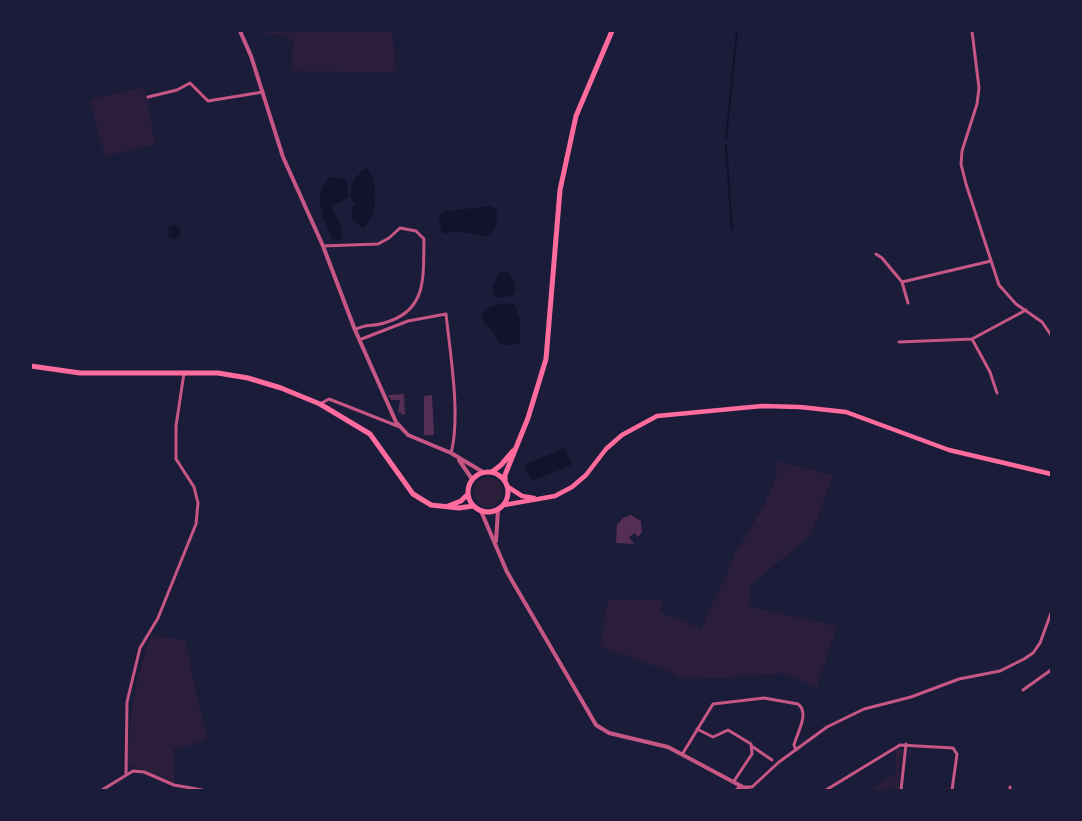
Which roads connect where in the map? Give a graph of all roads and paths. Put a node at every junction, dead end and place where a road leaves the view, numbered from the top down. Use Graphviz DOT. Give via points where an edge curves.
graph roads {
  1 [pos="240,31"];
  2 [pos="612,31"];
  3 [pos="972,31"];
  4 [pos="262,92"];
  5 [pos="148,97"];
  6 [pos="323,246"];
  7 [pos="876,254"];
  8 [pos="991,261"];
  9 [pos="902,282"];
  10 [pos="908,303"];
  11 [pos="1026,310"];
  12 [pos="355,330"];
  13 [pos="1051,334"];
  14 [pos="972,338"];
  15 [pos="359,340"];
  16 [pos="898,342"];
  17 [pos="31,366"];
  18 [pos="184,373"];
  19 [pos="997,393"];
  20 [pos="320,404"];
  21 [pos="400,427"];
  22 [pos="520,440"];
  23 [pos="451,454"];
  24 [pos="456,457"];
  25 [pos="483,472"];
  26 [pos="492,472"];
  27 [pos="1051,474"];
  28 [pos="472,479"];
  29 [pos="505,480"];
  30 [pos="508,487"];
  31 [pos="468,494"];
  32 [pos="542,499"];
  33 [pos="504,505"];
  34 [pos="448,506"];
  35 [pos="473,506"];
  36 [pos="498,510"];
  37 [pos="482,512"];
  38 [pos="498,553"];
  39 [pos="1051,613"];
  40 [pos="1051,670"];
  41 [pos="1023,690"];
  42 [pos="697,729"];
  43 [pos="906,744"];
  44 [pos="752,747"];
  45 [pos="796,750"];
  46 [pos="683,753"];
  47 [pos="772,760"];
  48 [pos="126,774"];
  49 [pos="732,780"];
  50 [pos="746,788"];
  51 [pos="102,790"];
  52 [pos="202,790"];
  53 [pos="736,790"];
  54 [pos="826,790"];
  55 [pos="901,790"];
  56 [pos="952,790"];
  1 -- 4 [label="street"];
  2 -- 22 [label="main road" via="576,116 560,190 546,359"];
  3 -- 8 [label="street" via="979,88 961,164"];
  4 -- 5 [label="street" via="208,101 190,83 177,90"];
  4 -- 6 [label="street" via="283,157"];
  6 -- 12 [label="street"];
  6 -- 12 [label="street" via="378,244 400,228 416,231 424,239 424,273 416,304 403,317 381,324 364,324"];
  7 -- 9 [label="street"];
  8 -- 9 [label="street"];
  8 -- 11 [label="street" via="999,285 1009,298"];
  9 -- 10 [label="street"];
  11 -- 13 [label="street"];
  11 -- 14 [label="street"];
  12 -- 15 [label="street"];
  14 -- 16 [label="street"];
  14 -- 19 [label="street"];
  15 -- 21 [label="street"];
  15 -- 23 [label="street" via="408,321 446,314 453,391 454,442"];
  17 -- 18 [label="main road" via="80,373"];
  18 -- 20 [label="main road" via="248,378"];
  18 -- 48 [label="street" via="176,426 176,459 194,487 198,503 196,524 158,618 140,648 128,702"];
  20 -- 21 [label="street" via="329,399"];
  20 -- 34 [label="main road" via="370,434 413,494 431,504"];
  21 -- 23 [label="street" via="419,440"];
  22 -- 26 [label="main road"];
  22 -- 29 [label="main road"];
  23 -- 24 [label="street"];
  24 -- 25 [label="street"];
  24 -- 28 [label="street"];
  25 -- 26 [label="main road"];
  25 -- 28 [label="main road"];
  26 -- 29 [label="main road"];
  27 -- 32 [label="main road" via="970,455 826,409 762,406 657,416 622,434 572,487"];
  28 -- 31 [label="main road"];
  29 -- 30 [label="main road"];
  30 -- 32 [label="main road" via="522,496"];
  30 -- 33 [label="main road"];
  31 -- 34 [label="main road"];
  31 -- 35 [label="main road"];
  32 -- 33 [label="main road"];
  33 -- 36 [label="main road"];
  34 -- 35 [label="main road"];
  35 -- 37 [label="main road"];
  36 -- 37 [label="main road"];
  36 -- 38 [label="street" via="495,533"];
  37 -- 38 [label="street"];
  38 -- 46 [label="street" via="596,725 609,733"];
  39 -- 45 [label="street" via="1033,653 1012,666 864,709 827,727"];
  40 -- 41 [label="street"];
  42 -- 44 [label="street" via="714,737 728,730"];
  42 -- 45 [label="street" via="712,704 717,702 764,698 798,704 804,712 794,744"];
  42 -- 46 [label="street"];
  43 -- 54 [label="street"];
  43 -- 55 [label="street"];
  43 -- 56 [label="street" via="953,748 957,754"];
  44 -- 47 [label="street"];
  44 -- 49 [label="street" via="752,754"];
  45 -- 50 [label="street" via="752,787"];
  46 -- 49 [label="street"];
  48 -- 51 [label="street"];
  48 -- 52 [label="street" via="144,772 174,785"];
  49 -- 50 [label="street"];
  49 -- 53 [label="street"];
  50 -- 53 [label="street"];
}
